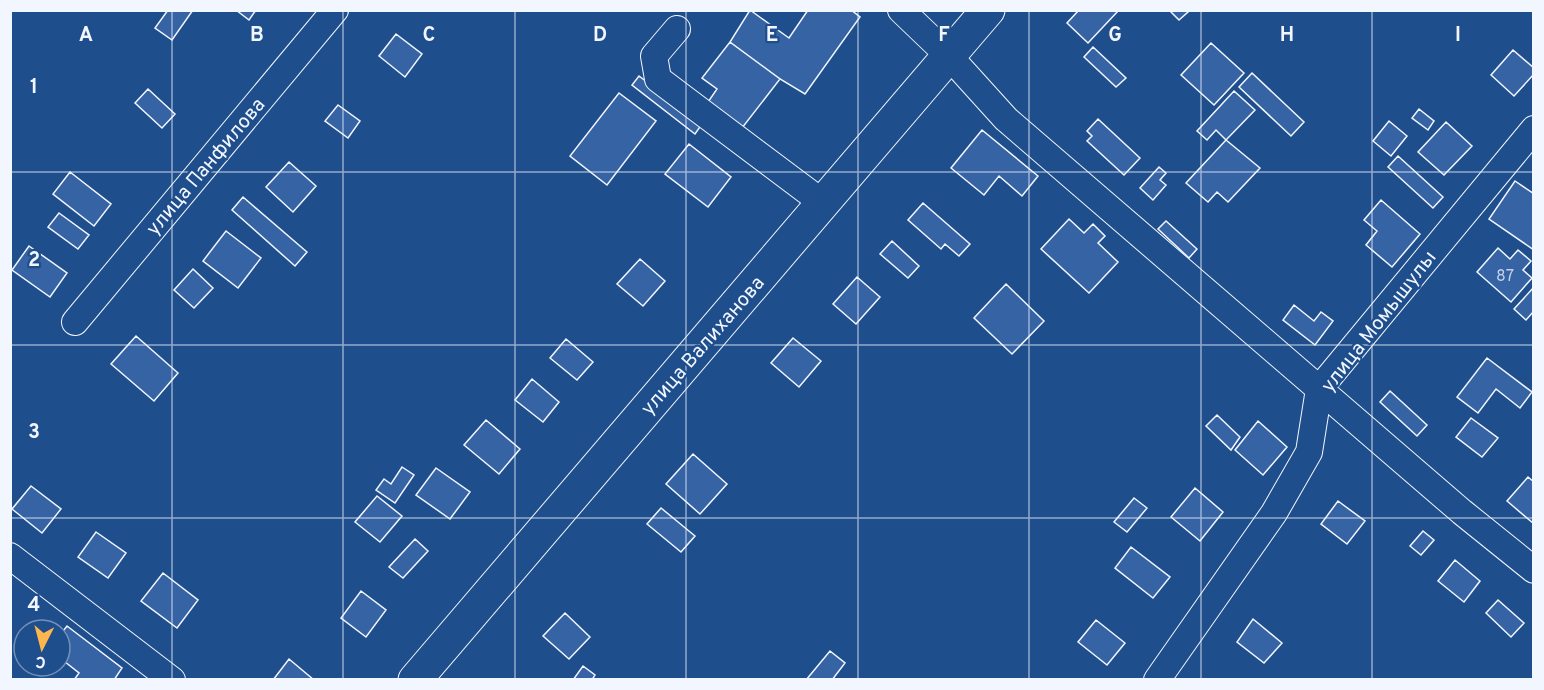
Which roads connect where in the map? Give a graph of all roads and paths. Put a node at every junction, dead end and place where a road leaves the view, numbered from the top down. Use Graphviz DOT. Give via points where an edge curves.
graph roads {
  1 [pos="335,10"];
  2 [pos="901,10"];
  3 [pos="988,10"];
  4 [pos="677,29"];
  5 [pos="949,56"];
  6 [pos="1533,129"];
  7 [pos="823,203"];
  8 [pos="75,321"];
  9 [pos="1319,389"];
  10 [pos="10,556"];
  11 [pos="1533,570"];
  12 [pos="172,680"];
  13 [pos="415,680"];
  14 [pos="1157,680"];
  1 -- 8 [label="street, улица Панфилова"];
  2 -- 5 [label="street"];
  3 -- 5 [label="main road, улица Валиханова"];
  4 -- 7 [label="street" via="654,57 658,79"];
  5 -- 7 [label="main road, улица Валиханова"];
  5 -- 9 [label="street" via="1006,119"];
  6 -- 9 [label="street, улица Момышулы"];
  7 -- 13 [label="main road, улица Валиханова"];
  9 -- 11 [label="street"];
  9 -- 14 [label="street, улица Момышулы" via="1309,452 1274,513"];
  10 -- 12 [label="street"];
}
